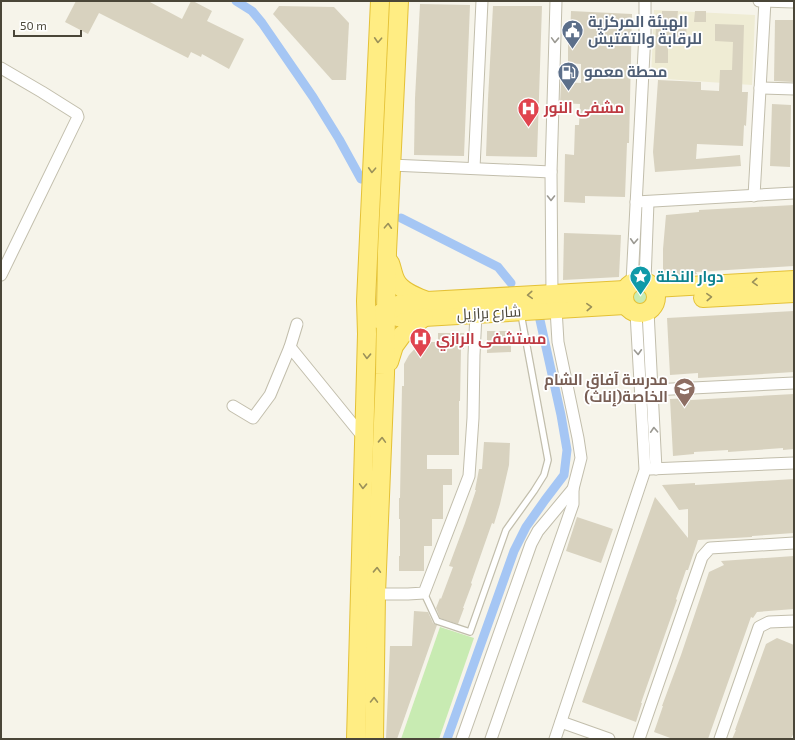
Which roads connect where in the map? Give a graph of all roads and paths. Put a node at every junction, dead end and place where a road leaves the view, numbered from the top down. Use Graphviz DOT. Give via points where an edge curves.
graph roads {
  1 [pos="380,1"];
  2 [pos="399,1"];
  3 [pos="482,1"];
  4 [pos="556,1"];
  5 [pos="646,1"];
  6 [pos="759,1"];
  7 [pos="765,1"];
  8 [pos="794,2"];
  9 [pos="1,68"];
  10 [pos="760,88"];
  11 [pos="794,89"];
  12 [pos="391,165"];
  13 [pos="474,168"];
  14 [pos="551,172"];
  15 [pos="794,193"];
  16 [pos="754,196"];
  17 [pos="636,202"];
  18 [pos="648,202"];
  19 [pos="387,252"];
  20 [pos="1,275"];
  21 [pos="794,280"];
  22 [pos="794,293"];
  23 [pos="640,296"];
  24 [pos="366,301"];
  25 [pos="554,301"];
  26 [pos="426,309"];
  27 [pos="520,311"];
  28 [pos="386,314"];
  29 [pos="476,314"];
  30 [pos="297,324"];
  31 [pos="367,334"];
  32 [pos="290,347"];
  33 [pos="385,374"];
  34 [pos="794,383"];
  35 [pos="652,390"];
  36 [pos="233,406"];
  37 [pos="364,438"];
  38 [pos="794,463"];
  39 [pos="656,468"];
  40 [pos="645,470"];
  41 [pos="573,489"];
  42 [pos="794,543"];
  43 [pos="424,593"];
  44 [pos="376,594"];
  45 [pos="794,621"];
  46 [pos="561,722"];
  47 [pos="356,739"];
  48 [pos="374,739"];
  49 [pos="462,739"];
  50 [pos="492,739"];
  51 [pos="555,739"];
  52 [pos="609,739"];
  53 [pos="639,739"];
  54 [pos="720,739"];
  1 -- 24 [label="highway, one-way"];
  2 -- 12 [label="highway"];
  3 -- 13 [label="street"];
  4 -- 14 [label="street, one-way"];
  5 -- 17 [label="street"];
  6 -- 7 [label="street"];
  7 -- 8 [label="street"];
  7 -- 10 [label="street"];
  9 -- 20 [label="street" via="78,117"];
  10 -- 11 [label="street"];
  10 -- 16 [label="street"];
  12 -- 13 [label="street"];
  19 -- 12 [label="highway, one-way"];
  13 -- 14 [label="street"];
  14 -- 25 [label="street, one-way"];
  15 -- 16 [label="street"];
  16 -- 18 [label="street"];
  17 -- 18 [label="street"];
  17 -- 23 [label="street, one-way"];
  18 -- 23 [label="street"];
  19 -- 26 [label="highway, شارع برازيل" via="396,281"];
  19 -- 28 [label="highway"];
  21 -- 23 [label="highway, شارع برازيل, one-way"];
  23 -- 22 [label="highway, شارع برازيل, one-way"];
  23 -- 25 [label="highway, شارع برازيل"];
  23 -- 35 [label="street"];
  23 -- 40 [label="street, one-way"];
  24 -- 28 [label="highway" via="376,311"];
  24 -- 31 [label="highway"];
  25 -- 26 [label="highway, شارع برازيل, one-way"];
  25 -- 27 [label="highway, شارع برازيل"];
  25 -- 41 [label="street" via="558,342 581,458"];
  26 -- 28 [label="highway" via="398,305"];
  26 -- 29 [label="highway, شارع برازيل"];
  26 -- 33 [label="highway" via="394,346"];
  27 -- 29 [label="highway, شارع برازيل"];
  27 -- 43 [label="lane" via="548,460 544,475 506,530 470,632 437,621"];
  28 -- 31 [label="highway" via="376,320"];
  28 -- 33 [label="highway"];
  29 -- 43 [label="street" via="474,418 469,476"];
  30 -- 32 [label="street"];
  31 -- 37 [label="highway, one-way"];
  32 -- 36 [label="street" via="270,395 253,418"];
  32 -- 37 [label="street"];
  44 -- 33 [label="highway, one-way"];
  34 -- 35 [label="street"];
  39 -- 35 [label="street, one-way"];
  37 -- 47 [label="highway, one-way"];
  38 -- 39 [label="street"];
  39 -- 40 [label="street"];
  40 -- 46 [label="street"];
  41 -- 49 [label="street" via="538,531 531,544"];
  41 -- 50 [label="street" via="573,504"];
  42 -- 53 [label="street" via="710,548 702,557"];
  43 -- 44 [label="street"];
  48 -- 44 [label="highway, one-way"];
  45 -- 54 [label="street" via="769,622 759,627"];
  46 -- 51 [label="street"];
  46 -- 52 [label="street"];
}
